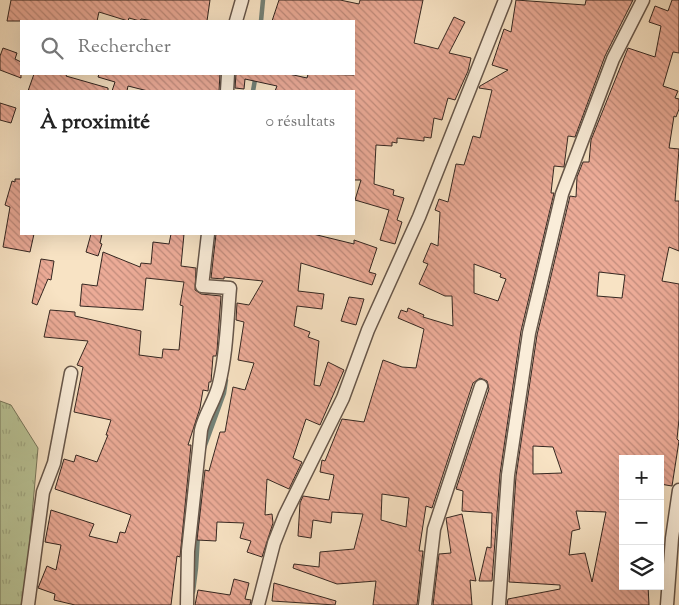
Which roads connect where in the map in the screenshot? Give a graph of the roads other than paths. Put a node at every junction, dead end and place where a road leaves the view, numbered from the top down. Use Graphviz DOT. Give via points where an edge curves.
graph roads {
  1 [pos="242,0"];
  2 [pos="505,0"];
  3 [pos="643,0"];
  4 [pos="236,20"];
  5 [pos="228,75"];
  6 [pos="227,90"];
  7 [pos="208,235"];
  8 [pos="71,373"];
  9 [pos="481,386"];
  10 [pos="679,490"];
  11 [pos="28,605"];
  12 [pos="187,605"];
  13 [pos="258,605"];
  14 [pos="426,605"];
  15 [pos="499,605"];
  16 [pos="667,605"];
  1 -- 4 [label="street"];
  2 -- 13 [label="street" via="343,398 281,525"];
  3 -- 15 [label="street" via="613,58 562,194 529,333 508,475"];
  5 -- 6 [label="street"];
  7 -- 12 [label="street" via="202,286 230,288 226,349 216,398 204,416 202,430 188,551"];
  8 -- 11 [label="street" via="54,463 44,492"];
  9 -- 14 [label="street" via="434,529"];
  10 -- 16 [label="street"];
}
